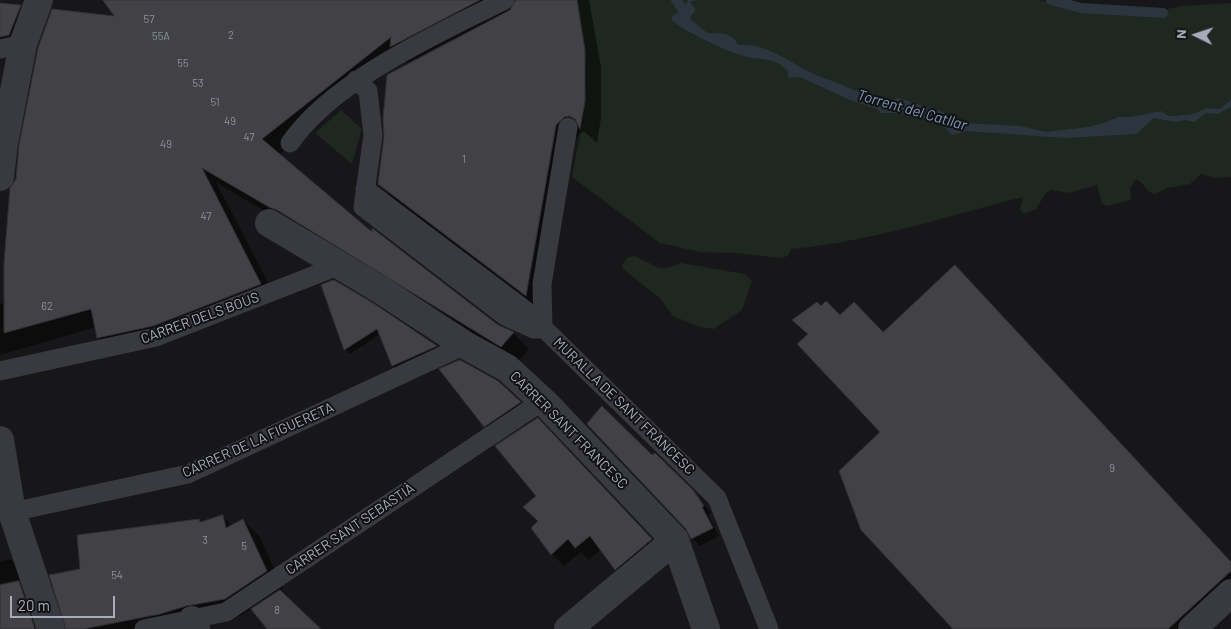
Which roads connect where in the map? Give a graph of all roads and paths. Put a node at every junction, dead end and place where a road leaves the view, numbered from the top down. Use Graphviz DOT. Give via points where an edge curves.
graph roads {
  1 [pos="39,0"];
  2 [pos="505,0"];
  3 [pos="11,47"];
  4 [pos="356,80"];
  5 [pos="568,127"];
  6 [pos="290,143"];
  7 [pos="0,177"];
  8 [pos="269,223"];
  9 [pos="338,266"];
  10 [pos="544,329"];
  11 [pos="465,345"];
  12 [pos="0,370"];
  13 [pos="546,404"];
  14 [pos="0,440"];
  15 [pos="12,512"];
  16 [pos="675,540"];
  17 [pos="1231,592"];
  18 [pos="194,624"];
  19 [pos="51,629"];
  20 [pos="144,629"];
  21 [pos="568,629"];
  22 [pos="706,629"];
  23 [pos="769,629"];
  24 [pos="1192,629"];
  1 -- 3 [label="street"];
  2 -- 4 [label="lane"];
  3 -- 7 [label="street"];
  4 -- 6 [label="lane" via="301,129"];
  4 -- 10 [label="lane, MURALLA DE SANT FRANCESC" via="368,91 373,134 364,198 524,309"];
  5 -- 10 [label="lane" via="542,284"];
  8 -- 9 [label="street, CARRER SANT FRANCESC"];
  9 -- 11 [label="street, CARRER SANT FRANCESC"];
  9 -- 12 [label="lane, CARRER DELS BOUS" via="156,337"];
  10 -- 23 [label="lane, MURALLA DE SANT FRANCESC" via="717,498"];
  11 -- 13 [label="street, CARRER SANT FRANCESC" via="507,368"];
  11 -- 15 [label="lane, CARRER DE LA FIGUERETA" via="188,474"];
  13 -- 16 [label="street, CARRER SANT FRANCESC"];
  13 -- 18 [label="lane, CARRER SANT SEBASTIÀ" via="534,406 226,612"];
  14 -- 15 [label="street"];
  15 -- 19 [label="street"];
  16 -- 21 [label="street"];
  16 -- 22 [label="street, CARRER SANT FRANCESC"];
  17 -- 24 [label="street"];
  18 -- 20 [label="lane, CARRER SANT SEBASTIÀ"];
}
